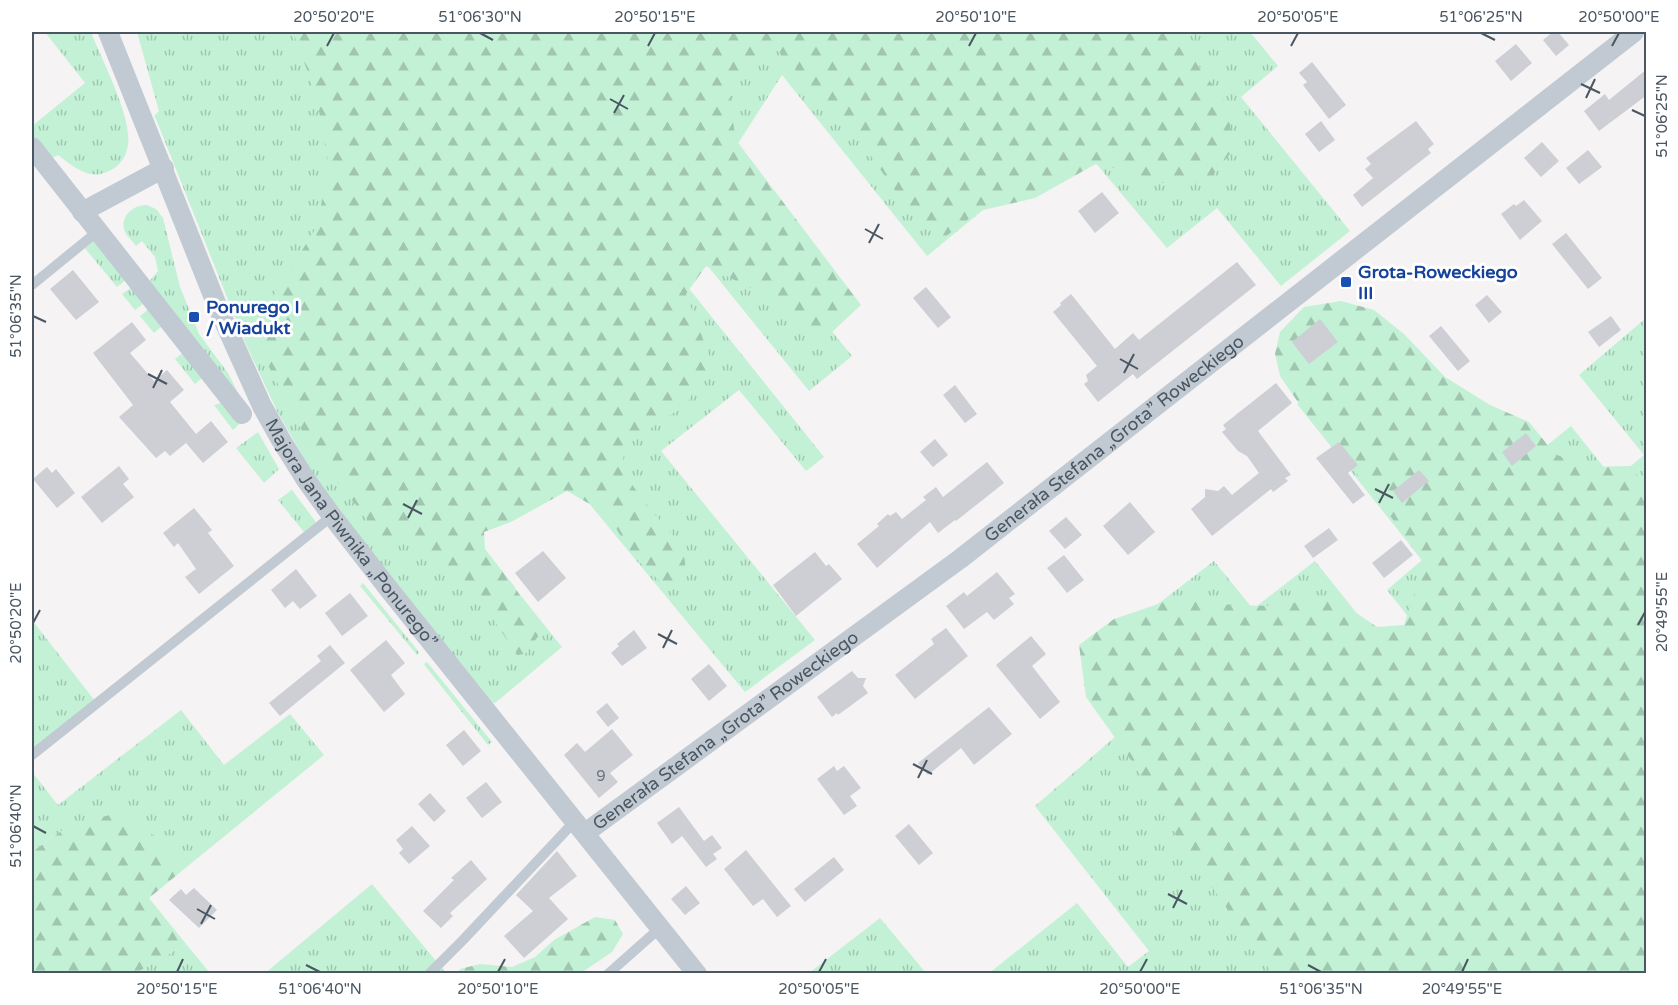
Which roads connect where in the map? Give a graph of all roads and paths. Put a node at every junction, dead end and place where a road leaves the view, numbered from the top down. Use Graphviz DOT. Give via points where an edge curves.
graph roads {
  1 [pos="108,32"];
  2 [pos="1634,32"];
  3 [pos="32,147"];
  4 [pos="164,168"];
  5 [pos="82,212"];
  6 [pos="98,231"];
  7 [pos="32,285"];
  8 [pos="242,414"];
  9 [pos="332,516"];
  10 [pos="32,755"];
  11 [pos="580,827"];
  12 [pos="661,927"];
  13 [pos="429,974"];
  14 [pos="608,974"];
  15 [pos="697,974"];
  1 -- 4 [label="street, Majora Jana Piwnika „Ponurego”"];
  2 -- 11 [label="street, Generała Stefana „Grota” Roweckiego" via="960,559"];
  3 -- 5 [label="street, Majora Jana Piwnika „Ponurego”"];
  4 -- 5 [label="street"];
  4 -- 9 [label="street, Majora Jana Piwnika „Ponurego”" via="218,308 262,406"];
  5 -- 6 [label="street, Majora Jana Piwnika „Ponurego”"];
  6 -- 7 [label="lane"];
  6 -- 8 [label="street, Majora Jana Piwnika „Ponurego”"];
  9 -- 10 [label="lane"];
  9 -- 11 [label="street, Majora Jana Piwnika „Ponurego”"];
  11 -- 12 [label="street, Majora Jana Piwnika „Ponurego”"];
  11 -- 13 [label="lane"];
  12 -- 14 [label="lane"];
  12 -- 15 [label="street, Majora Jana Piwnika „Ponurego”"];
}
